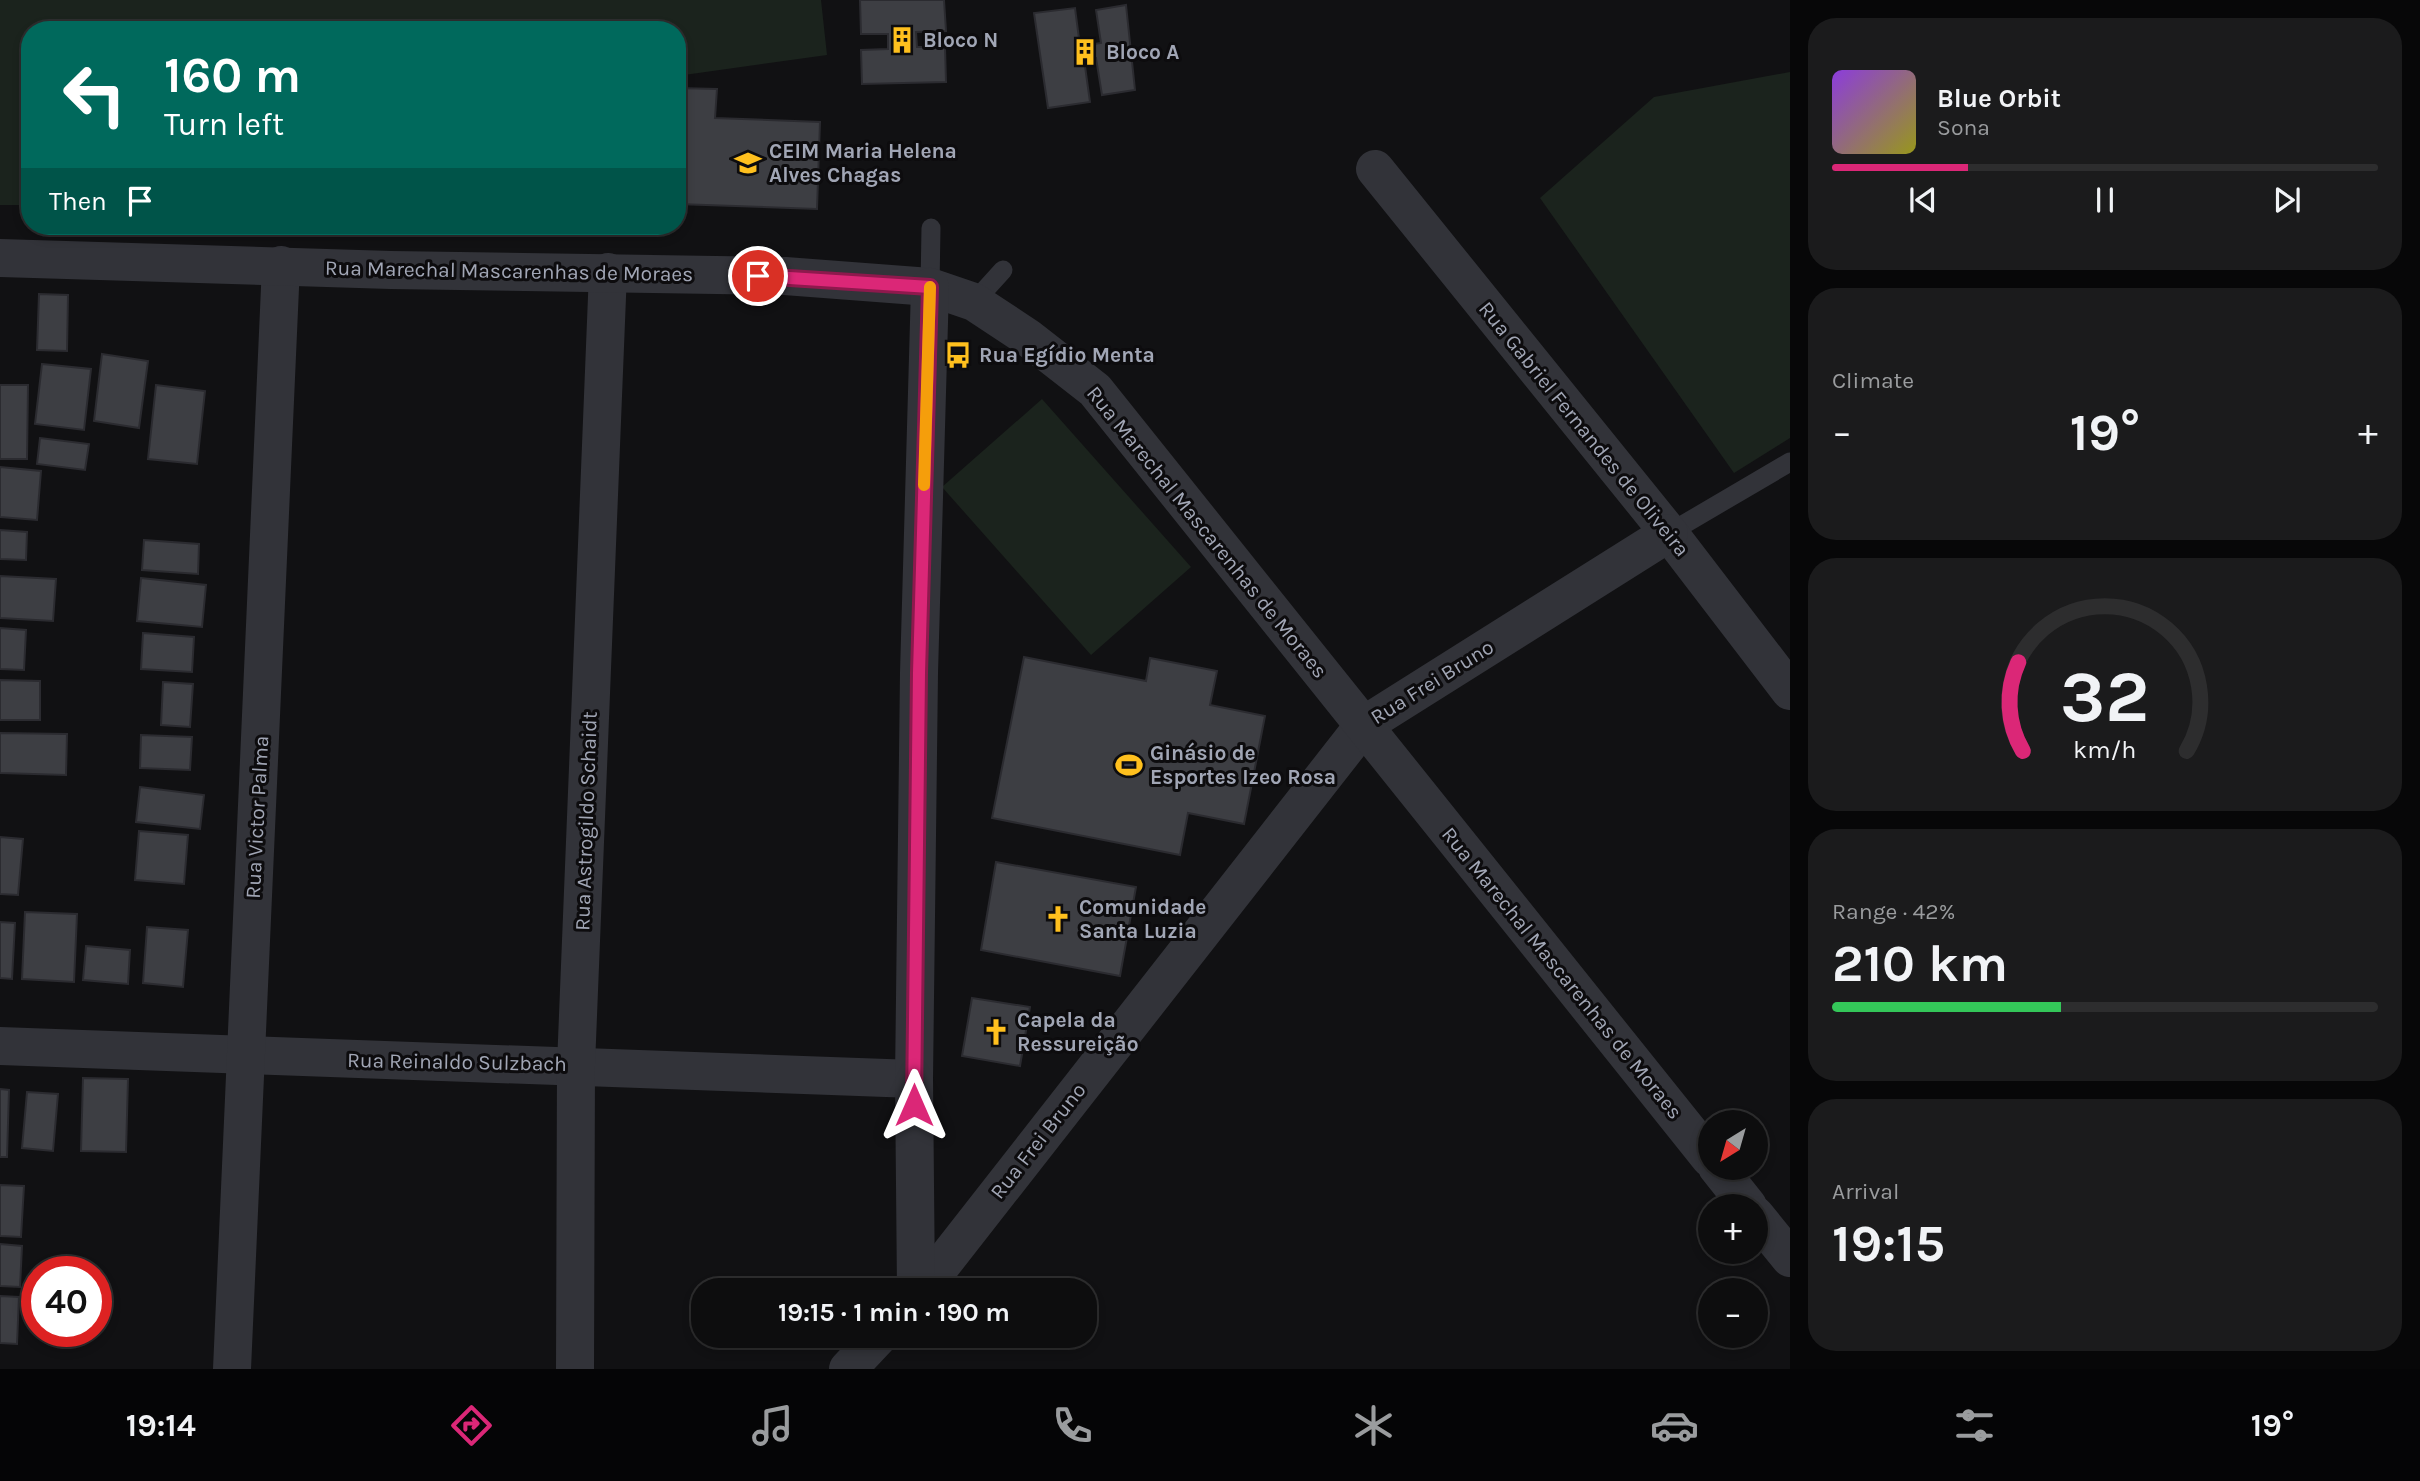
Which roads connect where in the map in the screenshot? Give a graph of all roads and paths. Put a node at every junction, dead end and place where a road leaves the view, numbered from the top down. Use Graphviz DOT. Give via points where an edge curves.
graph roads {
  1 [pos="1375,169"];
  2 [pos="931,228"];
  3 [pos="0,258"];
  4 [pos="281,265"];
  5 [pos="1003,270"];
  6 [pos="608,272"];
  7 [pos="930,287"];
  8 [pos="974,302"];
  9 [pos="1790,462"];
  10 [pos="1668,533"];
  11 [pos="1790,691"];
  12 [pos="1364,725"];
  13 [pos="0,1046"];
  14 [pos="246,1057"];
  15 [pos="576,1065"];
  16 [pos="914,1079"];
  17 [pos="1698,1143"];
  18 [pos="1727,1180"];
  19 [pos="1738,1194"];
  20 [pos="1768,1231"];
  21 [pos="1790,1258"];
  22 [pos="916,1278"];
  23 [pos="931,1278"];
  24 [pos="868,1348"];
  25 [pos="232,1369"];
  26 [pos="575,1369"];
  27 [pos="848,1369"];
  1 -- 10 [label="street, Rua Gabriel Fernandes de Oliveira"];
  2 -- 7 [label="lane"];
  3 -- 4 [label="street, Rua Marechal Mascarenhas de Moraes"];
  4 -- 6 [label="street, Rua Marechal Mascarenhas de Moraes"];
  4 -- 14 [label="street, Rua Victor Palma"];
  5 -- 8 [label="lane"];
  6 -- 7 [label="street, Rua Marechal Mascarenhas de Moraes" via="785,276"];
  6 -- 15 [label="street, Rua Astrogildo Schaidt"];
  7 -- 8 [label="street, Rua Marechal Mascarenhas de Moraes"];
  7 -- 16 [label="street"];
  8 -- 12 [label="street, Rua Marechal Mascarenhas de Moraes" via="1095,390"];
  9 -- 10 [label="lane, Rua Frei Bruno"];
  10 -- 11 [label="street, Rua Gabriel Fernandes de Oliveira"];
  10 -- 12 [label="street, Rua Frei Bruno"];
  12 -- 17 [label="street, Rua Marechal Mascarenhas de Moraes"];
  12 -- 23 [label="street, Rua Frei Bruno"];
  13 -- 14 [label="street, Rua Reinaldo Sulzbach"];
  14 -- 15 [label="street, Rua Reinaldo Sulzbach"];
  14 -- 25 [label="street, Rua Victor Palma"];
  15 -- 16 [label="street, Rua Reinaldo Sulzbach"];
  15 -- 26 [label="street, Rua Astrogildo Schaidt"];
  16 -- 22 [label="street"];
  18 -- 19 [label="street"];
  20 -- 21 [label="street"];
  24 -- 27 [label="street"];
}
